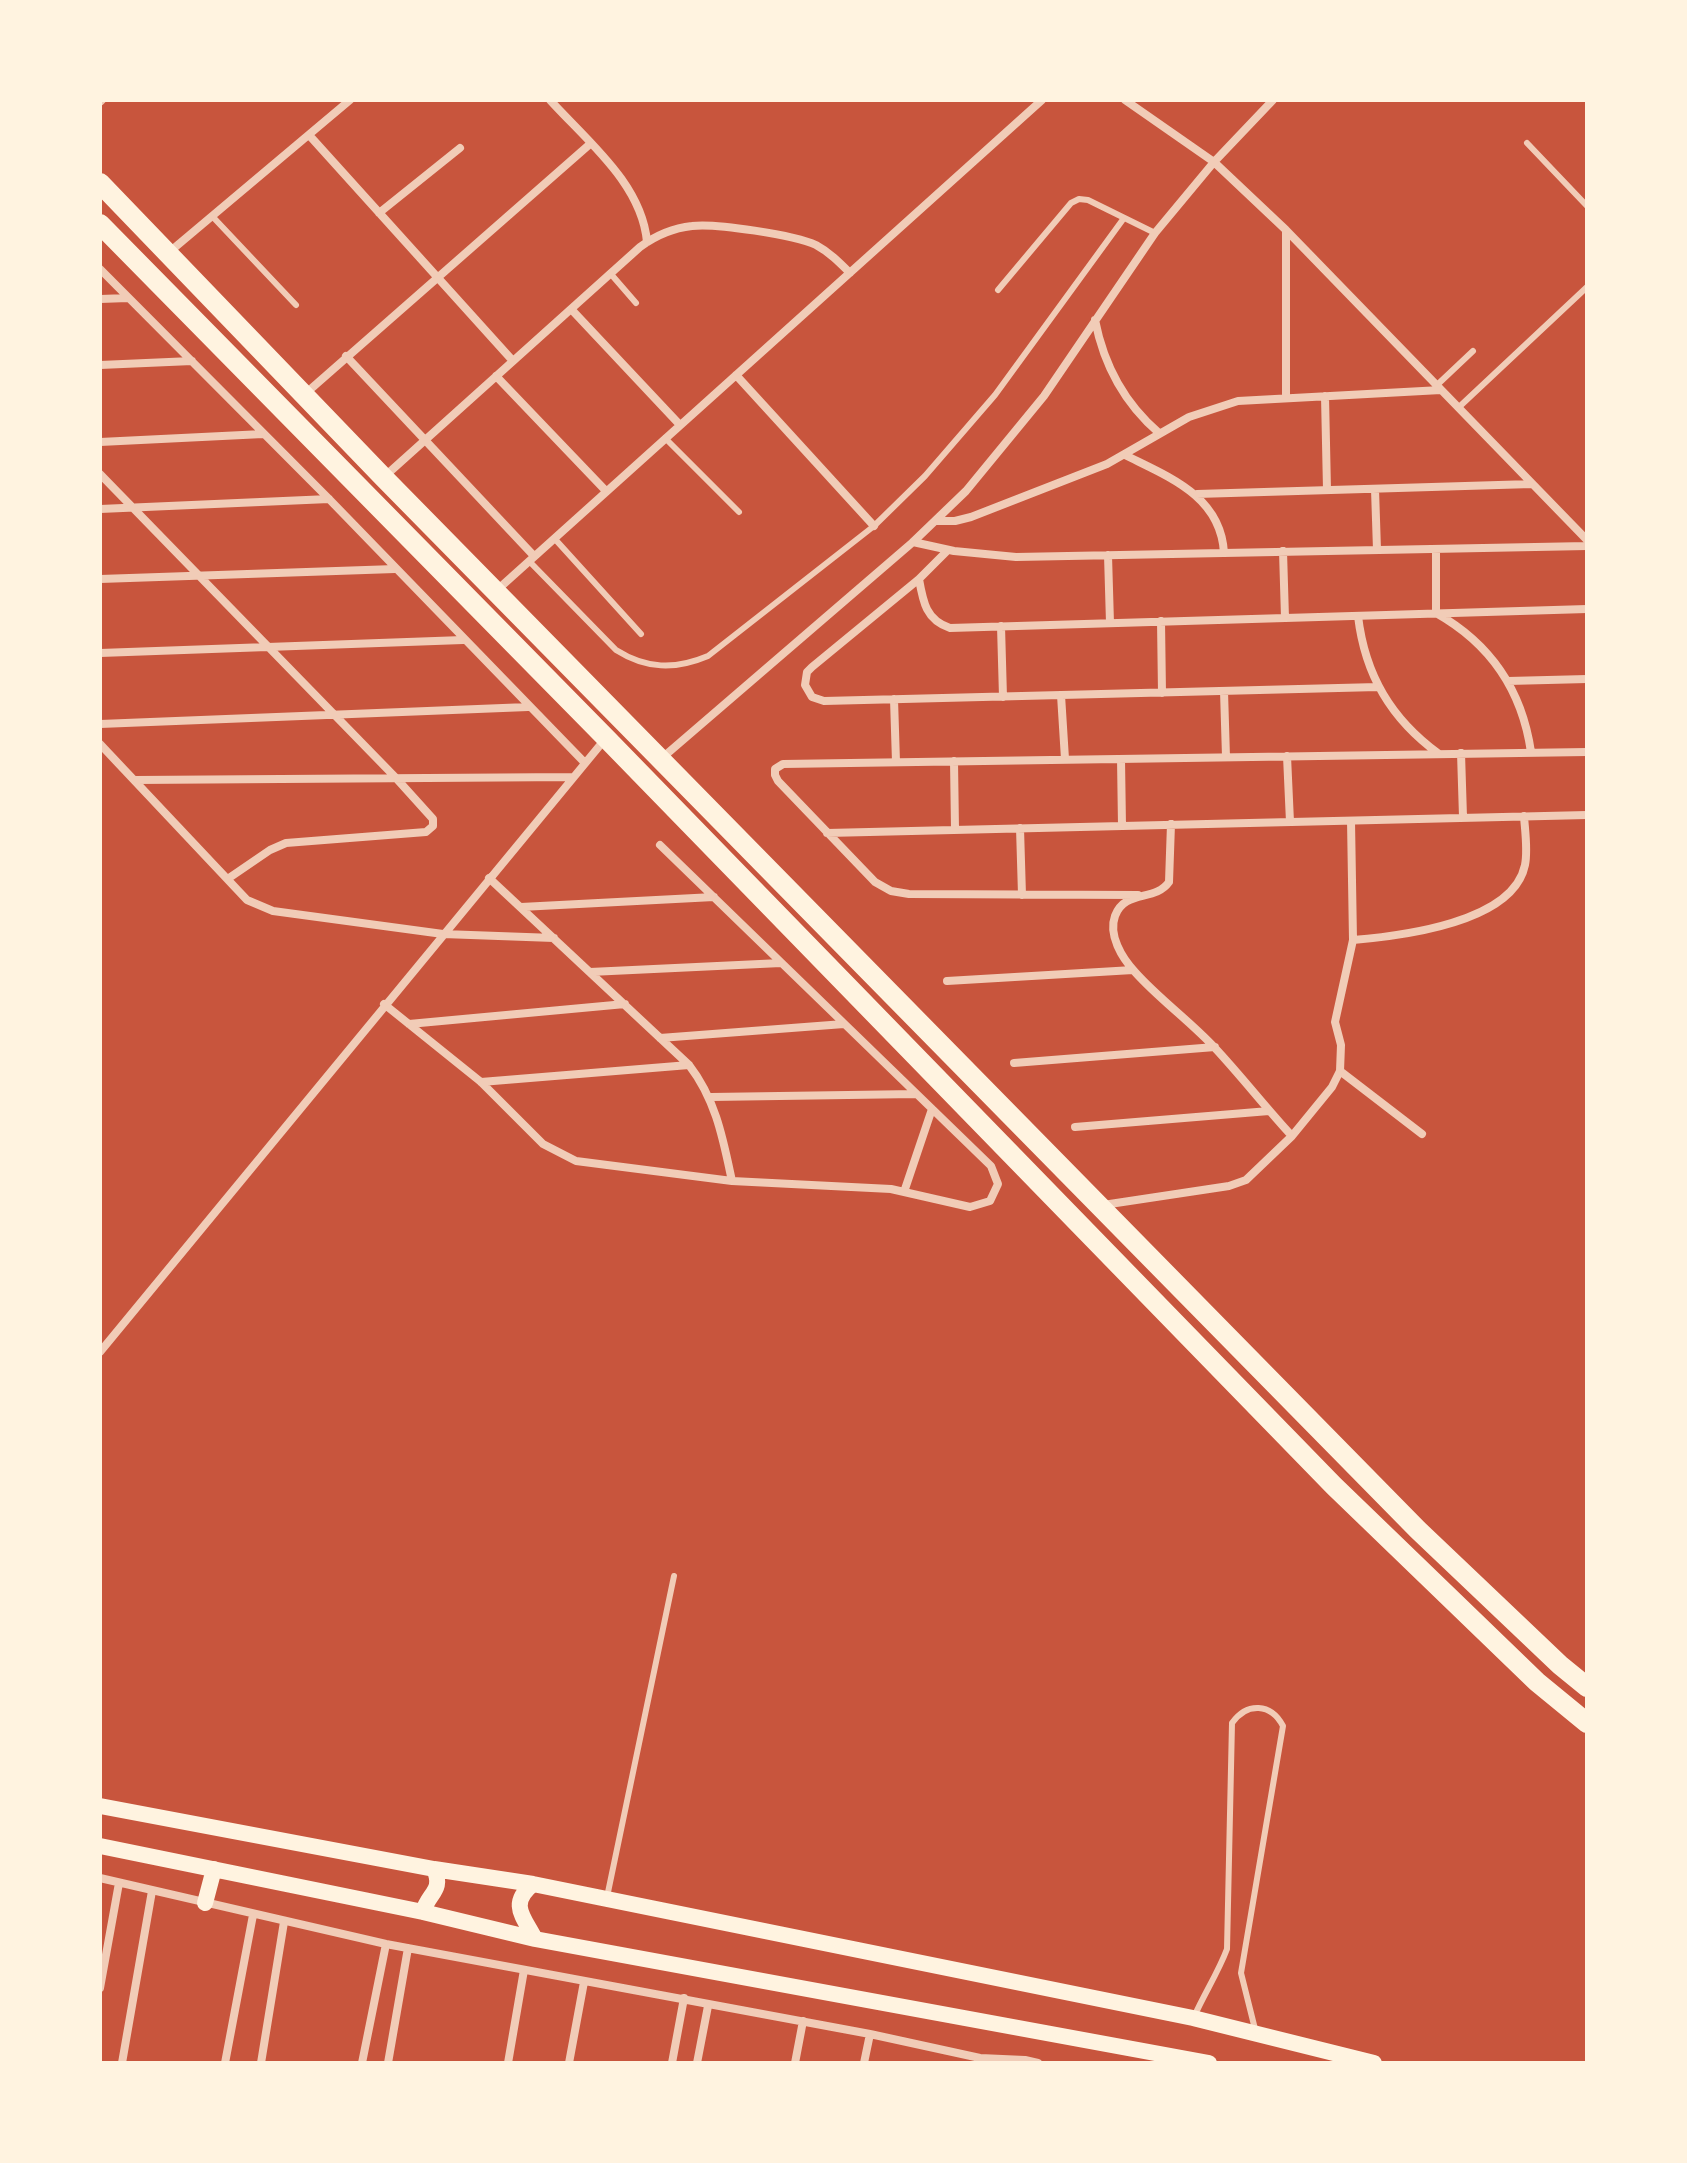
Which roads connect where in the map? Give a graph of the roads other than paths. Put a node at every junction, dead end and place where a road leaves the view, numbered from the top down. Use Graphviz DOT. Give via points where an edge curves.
graph roads {
  1 [pos="350,100"];
  2 [pos="550,100"];
  3 [pos="1042,100"];
  4 [pos="1125,100"];
  5 [pos="1273,100"];
  6 [pos="309,135"];
  7 [pos="1527,143"];
  8 [pos="590,144"];
  9 [pos="460,148"];
  10 [pos="1214,162"];
  11 [pos="100,183"];
  12 [pos="1587,206"];
  13 [pos="379,213"];
  14 [pos="212,216"];
  15 [pos="1124,218"];
  16 [pos="100,224"];
  17 [pos="1286,230"];
  18 [pos="1155,233"];
  19 [pos="647,242"];
  20 [pos="167,254"];
  21 [pos="100,269"];
  22 [pos="610,273"];
  23 [pos="850,273"];
  24 [pos="437,276"];
  25 [pos="1587,287"];
  26 [pos="998,290"];
  27 [pos="128,298"];
  28 [pos="100,299"];
  29 [pos="636,303"];
  30 [pos="296,305"];
  31 [pos="571,309"];
  32 [pos="1095,320"];
  33 [pos="1473,351"];
  34 [pos="346,356"];
  35 [pos="192,361"];
  36 [pos="513,361"];
  37 [pos="100,365"];
  38 [pos="736,375"];
  39 [pos="496,376"];
  40 [pos="1439,388"];
  41 [pos="304,395"];
  42 [pos="1325,396"];
  43 [pos="1286,398"];
  44 [pos="1458,408"];
  45 [pos="680,425"];
  46 [pos="1159,433"];
  47 [pos="263,434"];
  48 [pos="665,438"];
  49 [pos="425,440"];
  50 [pos="100,442"];
  51 [pos="1125,455"];
  52 [pos="100,474"];
  53 [pos="383,477"];
  54 [pos="1532,484"];
  55 [pos="1375,489"];
  56 [pos="1327,490"];
  57 [pos="606,491"];
  58 [pos="1197,494"];
  59 [pos="329,499"];
  60 [pos="132,507"];
  61 [pos="100,509"];
  62 [pos="739,512"];
  63 [pos="936,521"];
  64 [pos="874,526"];
  65 [pos="554,538"];
  66 [pos="913,542"];
  67 [pos="1587,543"];
  68 [pos="1436,549"];
  69 [pos="948,550"];
  70 [pos="1377,550"];
  71 [pos="1283,551"];
  72 [pos="1224,553"];
  73 [pos="1108,555"];
  74 [pos="531,558"];
  75 [pos="395,569"];
  76 [pos="199,575"];
  77 [pos="100,579"];
  78 [pos="919,579"];
  79 [pos="496,591"];
  80 [pos="1587,609"];
  81 [pos="1436,613"];
  82 [pos="1358,616"];
  83 [pos="1285,618"];
  84 [pos="1161,621"];
  85 [pos="1110,623"];
  86 [pos="1001,626"];
  87 [pos="641,634"];
  88 [pos="463,640"];
  89 [pos="269,647"];
  90 [pos="100,653"];
  91 [pos="1587,679"];
  92 [pos="1508,681"];
  93 [pos="1378,687"];
  94 [pos="1224,691"];
  95 [pos="1162,693"];
  96 [pos="1061,695"];
  97 [pos="1003,697"];
  98 [pos="894,699"];
  99 [pos="528,707"];
  100 [pos="334,714"];
  101 [pos="100,724"];
  102 [pos="606,738"];
  103 [pos="100,744"];
  104 [pos="1531,752"];
  105 [pos="1587,752"];
  106 [pos="1461,753"];
  107 [pos="1439,754"];
  108 [pos="1287,756"];
  109 [pos="1226,757"];
  110 [pos="661,758"];
  111 [pos="1065,759"];
  112 [pos="1121,759"];
  113 [pos="954,761"];
  114 [pos="896,762"];
  115 [pos="585,763"];
  116 [pos="573,777"];
  117 [pos="396,778"];
  118 [pos="135,780"];
  119 [pos="1587,815"];
  120 [pos="1524,816"];
  121 [pos="1463,817"];
  122 [pos="1351,821"];
  123 [pos="1290,822"];
  124 [pos="1171,824"];
  125 [pos="1122,826"];
  126 [pos="1020,828"];
  127 [pos="955,829"];
  128 [pos="827,833"];
  129 [pos="660,845"];
  130 [pos="229,878"];
  131 [pos="489,878"];
  132 [pos="1022,895"];
  133 [pos="1138,895"];
  134 [pos="714,897"];
  135 [pos="521,907"];
  136 [pos="443,934"];
  137 [pos="554,938"];
  138 [pos="1353,940"];
  139 [pos="781,963"];
  140 [pos="1133,970"];
  141 [pos="590,972"];
  142 [pos="947,981"];
  143 [pos="384,1004"];
  144 [pos="625,1004"];
  145 [pos="409,1024"];
  146 [pos="844,1024"];
  147 [pos="660,1038"];
  148 [pos="1215,1047"];
  149 [pos="1014,1063"];
  150 [pos="689,1065"];
  151 [pos="1340,1071"];
  152 [pos="481,1082"];
  153 [pos="916,1094"];
  154 [pos="711,1097"];
  155 [pos="932,1109"];
  156 [pos="1269,1111"];
  157 [pos="1075,1127"];
  158 [pos="1422,1134"];
  159 [pos="1292,1136"];
  160 [pos="732,1181"];
  161 [pos="904,1192"];
  162 [pos="1098,1205"];
  163 [pos="100,1352"];
  164 [pos="674,1576"];
  165 [pos="1587,1687"];
  166 [pos="1587,1723"];
  167 [pos="100,1806"];
  168 [pos="100,1846"];
  169 [pos="214,1869"];
  170 [pos="434,1869"];
  171 [pos="100,1878"];
  172 [pos="119,1883"];
  173 [pos="533,1884"];
  174 [pos="152,1891"];
  175 [pos="607,1899"];
  176 [pos="205,1903"];
  177 [pos="423,1912"];
  178 [pos="253,1915"];
  179 [pos="284,1922"];
  180 [pos="535,1939"];
  181 [pos="386,1944"];
  182 [pos="408,1948"];
  183 [pos="524,1970"];
  184 [pos="584,1982"];
  185 [pos="100,1988"];
  186 [pos="684,1998"];
  187 [pos="708,2006"];
  188 [pos="1193,2018"];
  189 [pos="803,2021"];
  190 [pos="1256,2033"];
  191 [pos="870,2034"];
  192 [pos="979,2060"];
  193 [pos="122,2063"];
  194 [pos="225,2063"];
  195 [pos="261,2063"];
  196 [pos="362,2063"];
  197 [pos="388,2063"];
  198 [pos="508,2063"];
  199 [pos="569,2063"];
  200 [pos="672,2063"];
  201 [pos="697,2063"];
  202 [pos="795,2063"];
  203 [pos="864,2063"];
  204 [pos="1038,2063"];
  205 [pos="1209,2063"];
  206 [pos="1374,2063"];
  1 -- 6 [label="street"];
  2 -- 8 [label="street"];
  3 -- 23 [label="street"];
  4 -- 10 [label="street"];
  5 -- 10 [label="street"];
  6 -- 13 [label="street"];
  6 -- 14 [label="street"];
  7 -- 12 [label="lane"];
  8 -- 19 [label="street" via="632,192"];
  8 -- 24 [label="street"];
  9 -- 13 [label="street"];
  10 -- 17 [label="street"];
  10 -- 18 [label="street"];
  11 -- 20 [label="main road"];
  13 -- 24 [label="street"];
  14 -- 20 [label="street"];
  14 -- 30 [label="lane"];
  15 -- 18 [label="lane"];
  15 -- 26 [label="lane" via="1084,199 1074,201"];
  15 -- 64 [label="lane" via="973,423"];
  16 -- 102 [label="main road"];
  17 -- 40 [label="street"];
  17 -- 43 [label="street"];
  18 -- 32 [label="street"];
  19 -- 22 [label="street"];
  19 -- 23 [label="street" via="668,231 702,225 794,237 825,251"];
  20 -- 41 [label="main road"];
  21 -- 27 [label="street"];
  22 -- 29 [label="lane"];
  22 -- 31 [label="street"];
  23 -- 38 [label="street"];
  24 -- 34 [label="street"];
  24 -- 36 [label="street"];
  25 -- 44 [label="lane"];
  27 -- 28 [label="street"];
  27 -- 35 [label="street"];
  31 -- 36 [label="street"];
  31 -- 45 [label="street"];
  32 -- 46 [label="street" via="1116,383"];
  32 -- 63 [label="street" via="1024,423"];
  33 -- 40 [label="lane"];
  34 -- 41 [label="street"];
  34 -- 49 [label="street"];
  35 -- 37 [label="street"];
  35 -- 47 [label="street"];
  36 -- 39 [label="street"];
  38 -- 45 [label="street"];
  38 -- 64 [label="street"];
  39 -- 49 [label="street"];
  39 -- 57 [label="street"];
  40 -- 42 [label="street"];
  40 -- 44 [label="street"];
  41 -- 53 [label="main road"];
  42 -- 43 [label="street"];
  42 -- 56 [label="street"];
  43 -- 46 [label="street" via="1221,405"];
  44 -- 54 [label="street"];
  45 -- 48 [label="street"];
  46 -- 51 [label="street"];
  47 -- 50 [label="street"];
  47 -- 59 [label="street"];
  48 -- 57 [label="street"];
  48 -- 62 [label="lane"];
  49 -- 53 [label="street"];
  49 -- 74 [label="street"];
  51 -- 58 [label="street"];
  51 -- 63 [label="street" via="971,517"];
  52 -- 60 [label="street"];
  53 -- 79 [label="main road"];
  54 -- 55 [label="street"];
  54 -- 67 [label="street"];
  55 -- 56 [label="street"];
  55 -- 70 [label="street"];
  56 -- 58 [label="street"];
  57 -- 65 [label="street"];
  58 -- 72 [label="street" via="1218,521"];
  59 -- 60 [label="street"];
  59 -- 75 [label="street"];
  60 -- 61 [label="street"];
  60 -- 76 [label="street"];
  63 -- 66 [label="street"];
  64 -- 74 [label="lane" via="722,647 678,666 645,664 616,650"];
  65 -- 74 [label="street"];
  65 -- 87 [label="lane"];
  66 -- 69 [label="street"];
  66 -- 110 [label="street"];
  67 -- 68 [label="street"];
  68 -- 70 [label="street"];
  68 -- 81 [label="street"];
  69 -- 73 [label="street" via="1016,557"];
  69 -- 78 [label="street"];
  70 -- 71 [label="street"];
  71 -- 72 [label="street"];
  71 -- 83 [label="street"];
  72 -- 73 [label="street"];
  73 -- 85 [label="street"];
  74 -- 79 [label="street"];
  75 -- 76 [label="street"];
  75 -- 88 [label="street"];
  76 -- 77 [label="street"];
  76 -- 89 [label="street"];
  78 -- 86 [label="street" via="926,609 942,625"];
  78 -- 98 [label="street" via="805,678 807,691 818,700"];
  79 -- 110 [label="main road"];
  80 -- 81 [label="street"];
  81 -- 82 [label="street"];
  81 -- 92 [label="street" via="1470,635"];
  82 -- 83 [label="street"];
  82 -- 93 [label="street" via="1364,653"];
  83 -- 84 [label="street"];
  84 -- 85 [label="street"];
  84 -- 95 [label="street"];
  85 -- 86 [label="street"];
  86 -- 97 [label="street"];
  88 -- 89 [label="street"];
  88 -- 99 [label="street"];
  89 -- 90 [label="street"];
  89 -- 100 [label="street"];
  91 -- 92 [label="street"];
  92 -- 104 [label="street" via="1524,715"];
  93 -- 94 [label="street"];
  93 -- 107 [label="street" via="1404,724"];
  94 -- 95 [label="street"];
  94 -- 109 [label="street"];
  95 -- 96 [label="street"];
  96 -- 97 [label="street"];
  96 -- 111 [label="street"];
  97 -- 98 [label="street"];
  98 -- 114 [label="street"];
  99 -- 100 [label="street"];
  99 -- 115 [label="street"];
  100 -- 101 [label="street"];
  100 -- 117 [label="street"];
  102 -- 115 [label="street"];
  102 -- 166 [label="main road" via="1334,1486 1516,1662"];
  103 -- 118 [label="street"];
  104 -- 105 [label="street"];
  104 -- 106 [label="street"];
  106 -- 107 [label="street"];
  106 -- 121 [label="street"];
  107 -- 108 [label="street"];
  108 -- 109 [label="street"];
  108 -- 123 [label="street"];
  109 -- 112 [label="street"];
  110 -- 162 [label="main road"];
  111 -- 112 [label="street"];
  111 -- 113 [label="street"];
  112 -- 125 [label="street"];
  113 -- 114 [label="street"];
  113 -- 127 [label="street"];
  114 -- 128 [label="street" via="777,767 776,779"];
  115 -- 116 [label="street"];
  116 -- 117 [label="street"];
  116 -- 131 [label="street"];
  117 -- 118 [label="street"];
  117 -- 130 [label="street" via="432,817 429,830 286,843"];
  118 -- 130 [label="street"];
  119 -- 120 [label="street"];
  120 -- 121 [label="street"];
  120 -- 138 [label="street" via="1525,865 1499,901 1442,925"];
  121 -- 122 [label="street"];
  122 -- 123 [label="street"];
  122 -- 138 [label="street"];
  123 -- 124 [label="street"];
  124 -- 125 [label="street"];
  124 -- 133 [label="street" via="1169,882 1160,891"];
  125 -- 126 [label="street"];
  126 -- 127 [label="street"];
  126 -- 132 [label="street"];
  127 -- 128 [label="street"];
  128 -- 132 [label="street" via="875,882 891,891"];
  129 -- 134 [label="street"];
  130 -- 136 [label="street" via="247,900 273,911"];
  131 -- 135 [label="street"];
  131 -- 136 [label="street"];
  132 -- 133 [label="street"];
  133 -- 140 [label="street" via="1117,911 1113,929"];
  134 -- 135 [label="street"];
  134 -- 139 [label="street"];
  135 -- 137 [label="street"];
  136 -- 137 [label="street"];
  136 -- 143 [label="street"];
  137 -- 141 [label="street"];
  138 -- 151 [label="street" via="1335,1022"];
  139 -- 141 [label="street"];
  139 -- 146 [label="street"];
  140 -- 142 [label="street"];
  140 -- 148 [label="street"];
  141 -- 144 [label="street"];
  143 -- 145 [label="street"];
  143 -- 163 [label="street"];
  144 -- 145 [label="street"];
  144 -- 147 [label="street"];
  145 -- 152 [label="street"];
  146 -- 147 [label="street"];
  146 -- 153 [label="street"];
  147 -- 150 [label="street"];
  148 -- 149 [label="street"];
  148 -- 156 [label="street"];
  150 -- 152 [label="street"];
  150 -- 154 [label="street"];
  151 -- 158 [label="street"];
  151 -- 159 [label="street"];
  152 -- 160 [label="street" via="543,1144 576,1161"];
  153 -- 154 [label="street"];
  153 -- 155 [label="street"];
  154 -- 160 [label="street"];
  155 -- 161 [label="street"];
  155 -- 161 [label="street" via="995,1171 997,1190 977,1207"];
  156 -- 157 [label="street"];
  156 -- 159 [label="street"];
  159 -- 162 [label="street" via="1246,1180"];
  160 -- 161 [label="street"];
  162 -- 165 [label="main road" via="1418,1530"];
  164 -- 175 [label="lane"];
  167 -- 170 [label="main road"];
  168 -- 169 [label="main road"];
  169 -- 176 [label="main road"];
  169 -- 177 [label="main road"];
  170 -- 173 [label="main road"];
  170 -- 177 [label="main road" via="438,1886"];
  171 -- 172 [label="street"];
  172 -- 174 [label="street"];
  172 -- 185 [label="street"];
  173 -- 175 [label="main road"];
  173 -- 180 [label="main road" via="523,1892 519,1908"];
  174 -- 176 [label="street"];
  174 -- 193 [label="street"];
  175 -- 188 [label="main road"];
  176 -- 178 [label="street"];
  177 -- 180 [label="main road"];
  178 -- 179 [label="street"];
  178 -- 194 [label="street"];
  179 -- 181 [label="street"];
  179 -- 195 [label="street"];
  180 -- 205 [label="main road"];
  181 -- 182 [label="street"];
  181 -- 196 [label="street"];
  182 -- 183 [label="street"];
  182 -- 197 [label="street"];
  183 -- 184 [label="street"];
  183 -- 198 [label="street"];
  184 -- 186 [label="street"];
  184 -- 199 [label="street"];
  186 -- 187 [label="street"];
  186 -- 200 [label="street"];
  187 -- 189 [label="street"];
  187 -- 201 [label="street"];
  188 -- 190 [label="main road"];
  188 -- 190 [label="lane" via="1227,1949 1232,1723 1245,1710 1263,1708 1283,1726 1241,1973"];
  189 -- 191 [label="street"];
  189 -- 202 [label="street"];
  190 -- 206 [label="main road"];
  191 -- 192 [label="street"];
  191 -- 203 [label="street"];
  192 -- 204 [label="street"];
}
